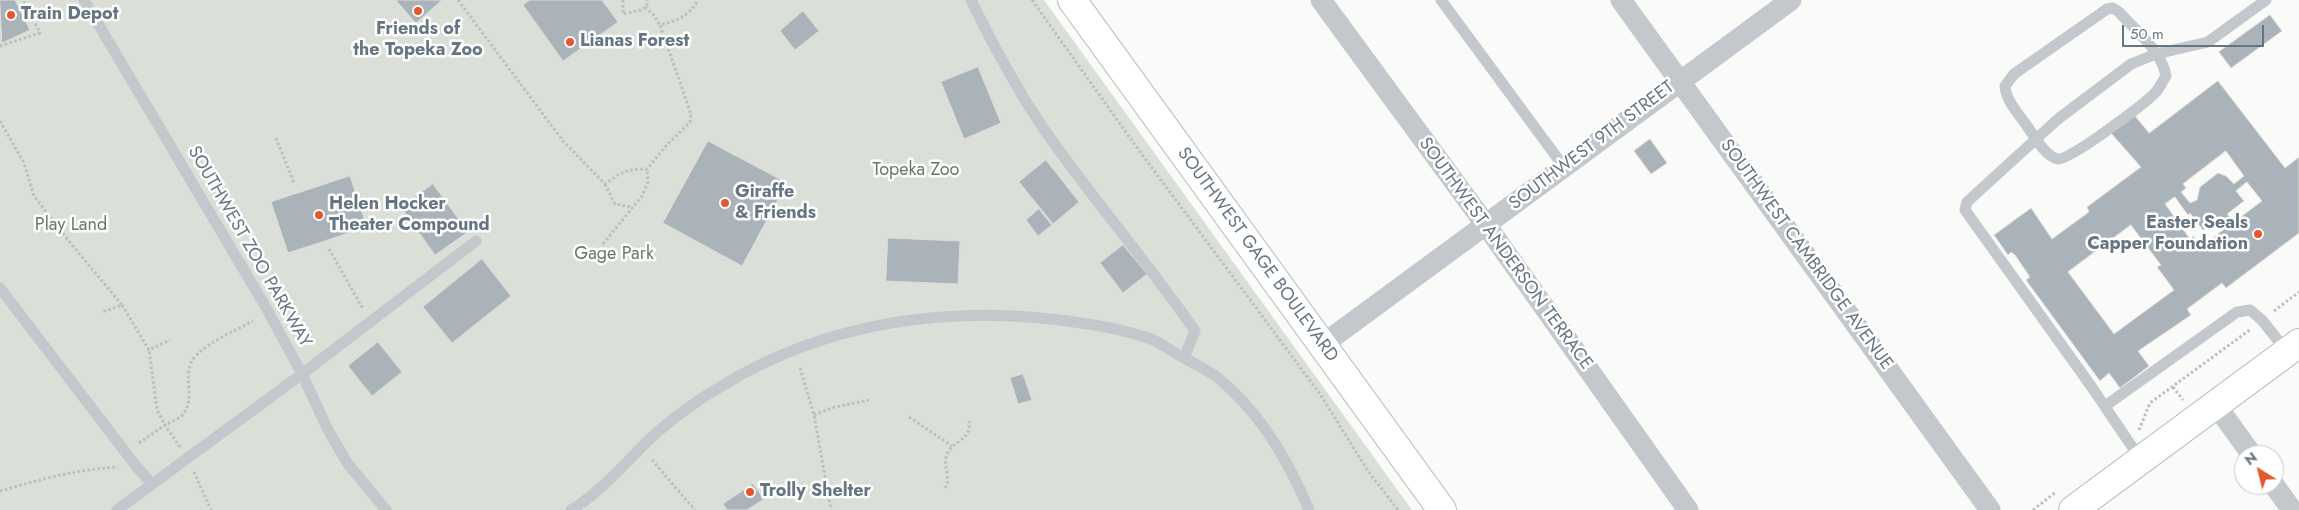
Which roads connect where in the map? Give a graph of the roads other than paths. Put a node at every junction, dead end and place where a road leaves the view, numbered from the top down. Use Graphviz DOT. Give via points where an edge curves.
graph roads {
  1 [pos="84,0"];
  2 [pos="971,0"];
  3 [pos="1072,0"];
  4 [pos="1321,0"];
  5 [pos="1441,0"];
  6 [pos="1621,0"];
  7 [pos="1791,0"];
  8 [pos="2266,0"];
  9 [pos="2156,54"];
  10 [pos="1680,80"];
  11 [pos="2036,139"];
  12 [pos="1564,168"];
  13 [pos="1486,225"];
  14 [pos="476,240"];
  15 [pos="0,288"];
  16 [pos="1322,345"];
  17 [pos="2293,348"];
  18 [pos="1184,358"];
  19 [pos="302,374"];
  20 [pos="2216,405"];
  21 [pos="2105,406"];
  22 [pos="2245,445"];
  23 [pos="2134,450"];
  24 [pos="152,484"];
  25 [pos="2281,495"];
  26 [pos="2068,498"];
  27 [pos="117,510"];
  28 [pos="386,510"];
  29 [pos="571,510"];
  30 [pos="1309,510"];
  31 [pos="1442,510"];
  32 [pos="1688,510"];
  33 [pos="1990,510"];
  34 [pos="2292,510"];
  1 -- 19 [label="lane, SOUTHWEST ZOO PARKWAY"];
  2 -- 18 [label="lane" via="992,43 1051,140 1165,286 1195,331"];
  3 -- 16 [label="main road, SOUTHWEST GAGE BOULEVARD"];
  4 -- 13 [label="street, SOUTHWEST ANDERSON TERRACE"];
  5 -- 12 [label="lane"];
  6 -- 10 [label="street, SOUTHWEST CAMBRIDGE AVENUE"];
  7 -- 10 [label="street, SOUTHWEST 9TH STREET"];
  8 -- 9 [label="lane" via="2208,42"];
  9 -- 11 [label="lane" via="2131,64"];
  9 -- 11 [label="lane" via="2166,76 2155,94 2085,146 2065,159 2056,159"];
  9 -- 11 [label="lane" via="2113,8 2014,74 2004,86 2005,96"];
  10 -- 12 [label="street, SOUTHWEST 9TH STREET"];
  10 -- 33 [label="street, SOUTHWEST CAMBRIDGE AVENUE"];
  11 -- 21 [label="lane" via="1967,202 1965,210"];
  12 -- 13 [label="street, SOUTHWEST 9TH STREET"];
  13 -- 16 [label="street, SOUTHWEST 9TH STREET"];
  13 -- 32 [label="street, SOUTHWEST ANDERSON TERRACE"];
  14 -- 19 [label="lane"];
  15 -- 24 [label="lane"];
  16 -- 31 [label="main road, SOUTHWEST GAGE BOULEVARD"];
  17 -- 20 [label="main road"];
  17 -- 21 [label="lane" via="2250,310 2237,312"];
  18 -- 29 [label="lane" via="1150,338 1089,324 1027,316 939,317 843,333 763,363 725,384 657,433 623,467"];
  18 -- 30 [label="lane" via="1216,376 1263,423"];
  19 -- 24 [label="lane"];
  19 -- 28 [label="lane, SOUTHWEST ZOO PARKWAY" via="348,464"];
  20 -- 22 [label="street"];
  20 -- 23 [label="main road"];
  21 -- 23 [label="lane"];
  23 -- 26 [label="main road"];
  24 -- 27 [label="lane"];
  25 -- 34 [label="street"];
}
